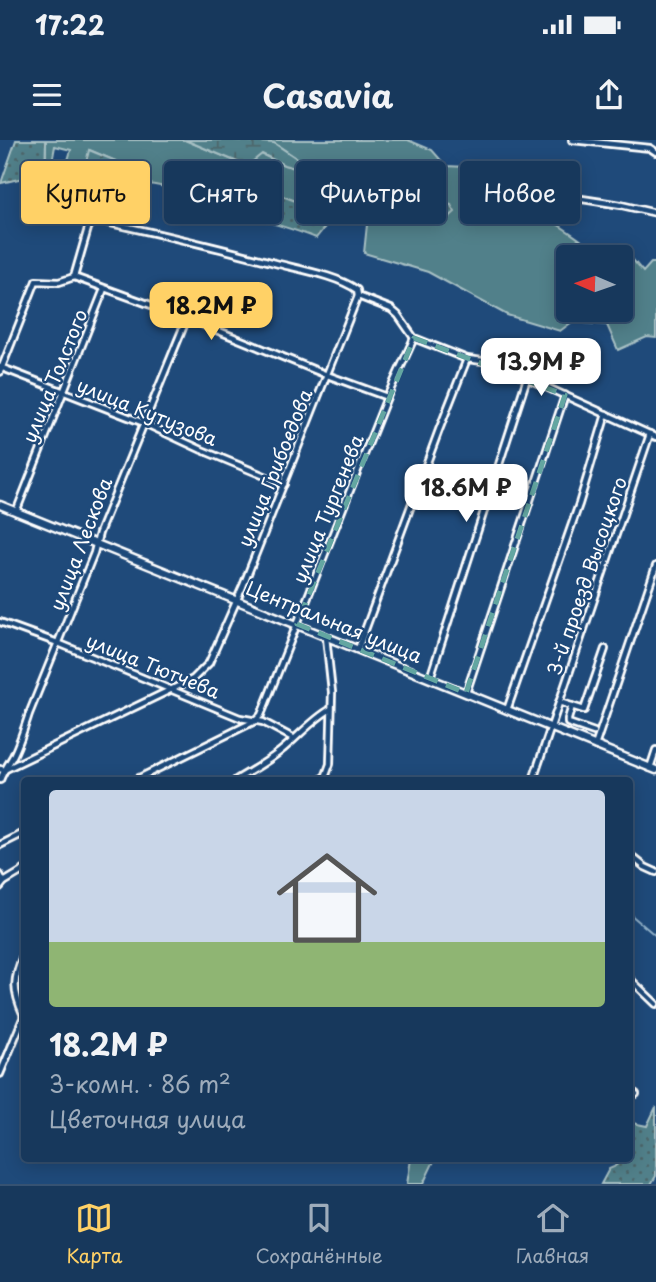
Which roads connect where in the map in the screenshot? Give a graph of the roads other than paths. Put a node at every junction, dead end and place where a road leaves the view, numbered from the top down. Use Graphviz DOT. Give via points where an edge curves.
graph roads {
  1 [pos="572,140"];
  2 [pos="656,152"];
  3 [pos="580,199"];
  4 [pos="656,213"];
  5 [pos="89,224"];
  6 [pos="118,224"];
  7 [pos="74,277"];
  8 [pos="104,289"];
  9 [pos="358,296"];
  10 [pos="187,318"];
  11 [pos="414,338"];
  12 [pos="467,359"];
  13 [pos="1,369"];
  14 [pos="327,375"];
  15 [pos="527,378"];
  16 [pos="63,392"];
  17 [pos="565,395"];
  18 [pos="387,397"];
  19 [pos="606,414"];
  20 [pos="144,423"];
  21 [pos="650,434"];
  22 [pos="656,436"];
  23 [pos="284,484"];
  24 [pos="0,505"];
  25 [pos="16,512"];
  26 [pos="97,544"];
  27 [pos="656,566"];
  28 [pos="236,599"];
  29 [pos="0,622"];
  30 [pos="297,624"];
  31 [pos="326,637"];
  32 [pos="58,643"];
  33 [pos="358,649"];
  34 [pos="605,649"];
  35 [pos="430,678"];
  36 [pos="171,690"];
  37 [pos="466,693"];
  38 [pos="559,702"];
  39 [pos="572,706"];
  40 [pos="331,708"];
  41 [pos="507,710"];
  42 [pos="255,722"];
  43 [pos="550,728"];
  44 [pos="594,732"];
  45 [pos="293,738"];
  46 [pos="595,746"];
  47 [pos="656,750"];
  48 [pos="2,769"];
  49 [pos="653,769"];
  50 [pos="141,777"];
  51 [pos="240,777"];
  52 [pos="324,777"];
  53 [pos="534,777"];
  54 [pos="0,779"];
  55 [pos="21,834"];
  56 [pos="0,845"];
  57 [pos="633,857"];
  58 [pos="21,872"];
  59 [pos="656,872"];
  60 [pos="0,875"];
  61 [pos="2,885"];
  62 [pos="21,961"];
  63 [pos="633,982"];
  64 [pos="656,1004"];
  65 [pos="21,1008"];
  66 [pos="21,1023"];
  67 [pos="1,1071"];
  1 -- 2 [label="street"];
  3 -- 4 [label="street"];
  5 -- 7 [label="street"];
  6 -- 9 [label="street" via="324,276 351,285"];
  7 -- 8 [label="street"];
  7 -- 13 [label="street" via="60,282 36,281"];
  8 -- 10 [label="street"];
  8 -- 16 [label="street, улица Толстого"];
  9 -- 11 [label="street" via="398,314"];
  9 -- 14 [label="street, улица Грибоедова"];
  10 -- 14 [label="street"];
  10 -- 20 [label="street, улица Лескова"];
  11 -- 12 [label="street"];
  11 -- 18 [label="street, улица Тургенева"];
  12 -- 15 [label="street" via="491,362"];
  12 -- 33 [label="street"];
  13 -- 16 [label="street, улица Кутузова"];
  14 -- 18 [label="street"];
  14 -- 23 [label="street, улица Грибоедова"];
  15 -- 17 [label="street"];
  15 -- 35 [label="street"];
  16 -- 20 [label="street, улица Кутузова"];
  16 -- 25 [label="street, улица Толстого"];
  17 -- 19 [label="street"];
  17 -- 37 [label="street"];
  18 -- 30 [label="street, улица Тургенева"];
  19 -- 21 [label="street"];
  19 -- 41 [label="street"];
  20 -- 23 [label="street, улица Кутузова"];
  20 -- 26 [label="street, улица Лескова"];
  21 -- 22 [label="street"];
  21 -- 38 [label="street, 3-й проезд Высоцкого"];
  23 -- 28 [label="street, улица Грибоедова"];
  24 -- 25 [label="street, Центральная улица"];
  25 -- 26 [label="street, Центральная улица"];
  26 -- 28 [label="street, Центральная улица"];
  26 -- 32 [label="street, улица Лескова"];
  27 -- 46 [label="street"];
  28 -- 30 [label="street, Центральная улица"];
  28 -- 36 [label="street, улица Грибоедова" via="205,670"];
  29 -- 32 [label="street, улица Тютчева"];
  30 -- 31 [label="street, Центральная улица"];
  30 -- 42 [label="street, улица Тургенева"];
  31 -- 33 [label="street, Центральная улица"];
  31 -- 40 [label="street"];
  32 -- 36 [label="street, улица Тютчева"];
  32 -- 48 [label="street, улица Лескова" via="17,747"];
  33 -- 35 [label="street, Центральная улица"];
  34 -- 39 [label="street" via="584,710"];
  35 -- 37 [label="street, Центральная улица"];
  36 -- 42 [label="street, улица Тютчева"];
  36 -- 48 [label="street, улица Грибоедова"];
  37 -- 41 [label="street, Центральная улица"];
  38 -- 39 [label="street"];
  38 -- 43 [label="street, 3-й проезд Высоцкого"];
  39 -- 44 [label="street" via="568,723"];
  40 -- 45 [label="street"];
  40 -- 52 [label="street" via="330,764"];
  41 -- 43 [label="street, Центральная улица"];
  42 -- 45 [label="street, улица Тютчева"];
  42 -- 50 [label="street"];
  43 -- 46 [label="street, Центральная улица"];
  43 -- 53 [label="street, 3-й проезд Высоцкого"];
  45 -- 51 [label="street"];
  46 -- 49 [label="street, Центральная улица"];
  47 -- 49 [label="street"];
  48 -- 54 [label="street, улица Лескова"];
  55 -- 56 [label="street"];
  57 -- 59 [label="street"];
  58 -- 61 [label="street"];
  60 -- 61 [label="street"];
  62 -- 65 [label="street" via="15,985"];
  63 -- 64 [label="street"];
  66 -- 67 [label="street"];
}
